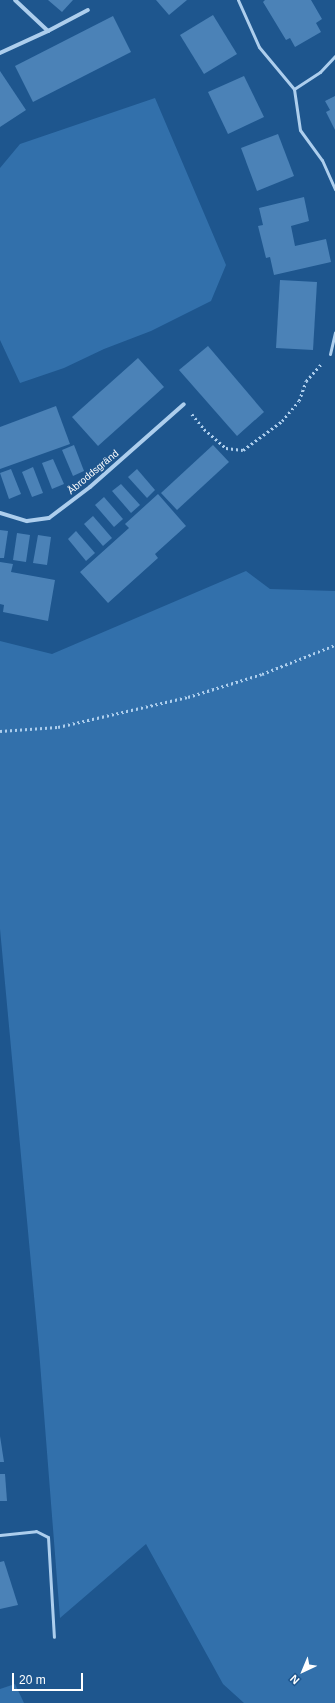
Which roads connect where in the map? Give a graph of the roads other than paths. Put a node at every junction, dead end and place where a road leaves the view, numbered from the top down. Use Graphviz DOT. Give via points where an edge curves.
graph roads {
  1 [pos="15,0"];
  2 [pos="238,0"];
  3 [pos="88,10"];
  4 [pos="48,31"];
  5 [pos="0,53"];
  6 [pos="335,56"];
  7 [pos="294,89"];
  8 [pos="335,189"];
  9 [pos="335,333"];
  10 [pos="330,354"];
  11 [pos="184,404"];
  12 [pos="0,513"];
  13 [pos="0,1536"];
  14 [pos="54,1637"];
  1 -- 4 [label="street"];
  2 -- 7 [label="lane" via="259,47"];
  3 -- 4 [label="street"];
  4 -- 5 [label="street"];
  6 -- 7 [label="lane" via="320,72"];
  7 -- 8 [label="lane" via="300,130 322,160"];
  9 -- 10 [label="lane"];
  11 -- 12 [label="street, Åbroddsgränd" via="90,488 49,518 27,521"];
  13 -- 14 [label="lane" via="36,1531 48,1537"];
}
